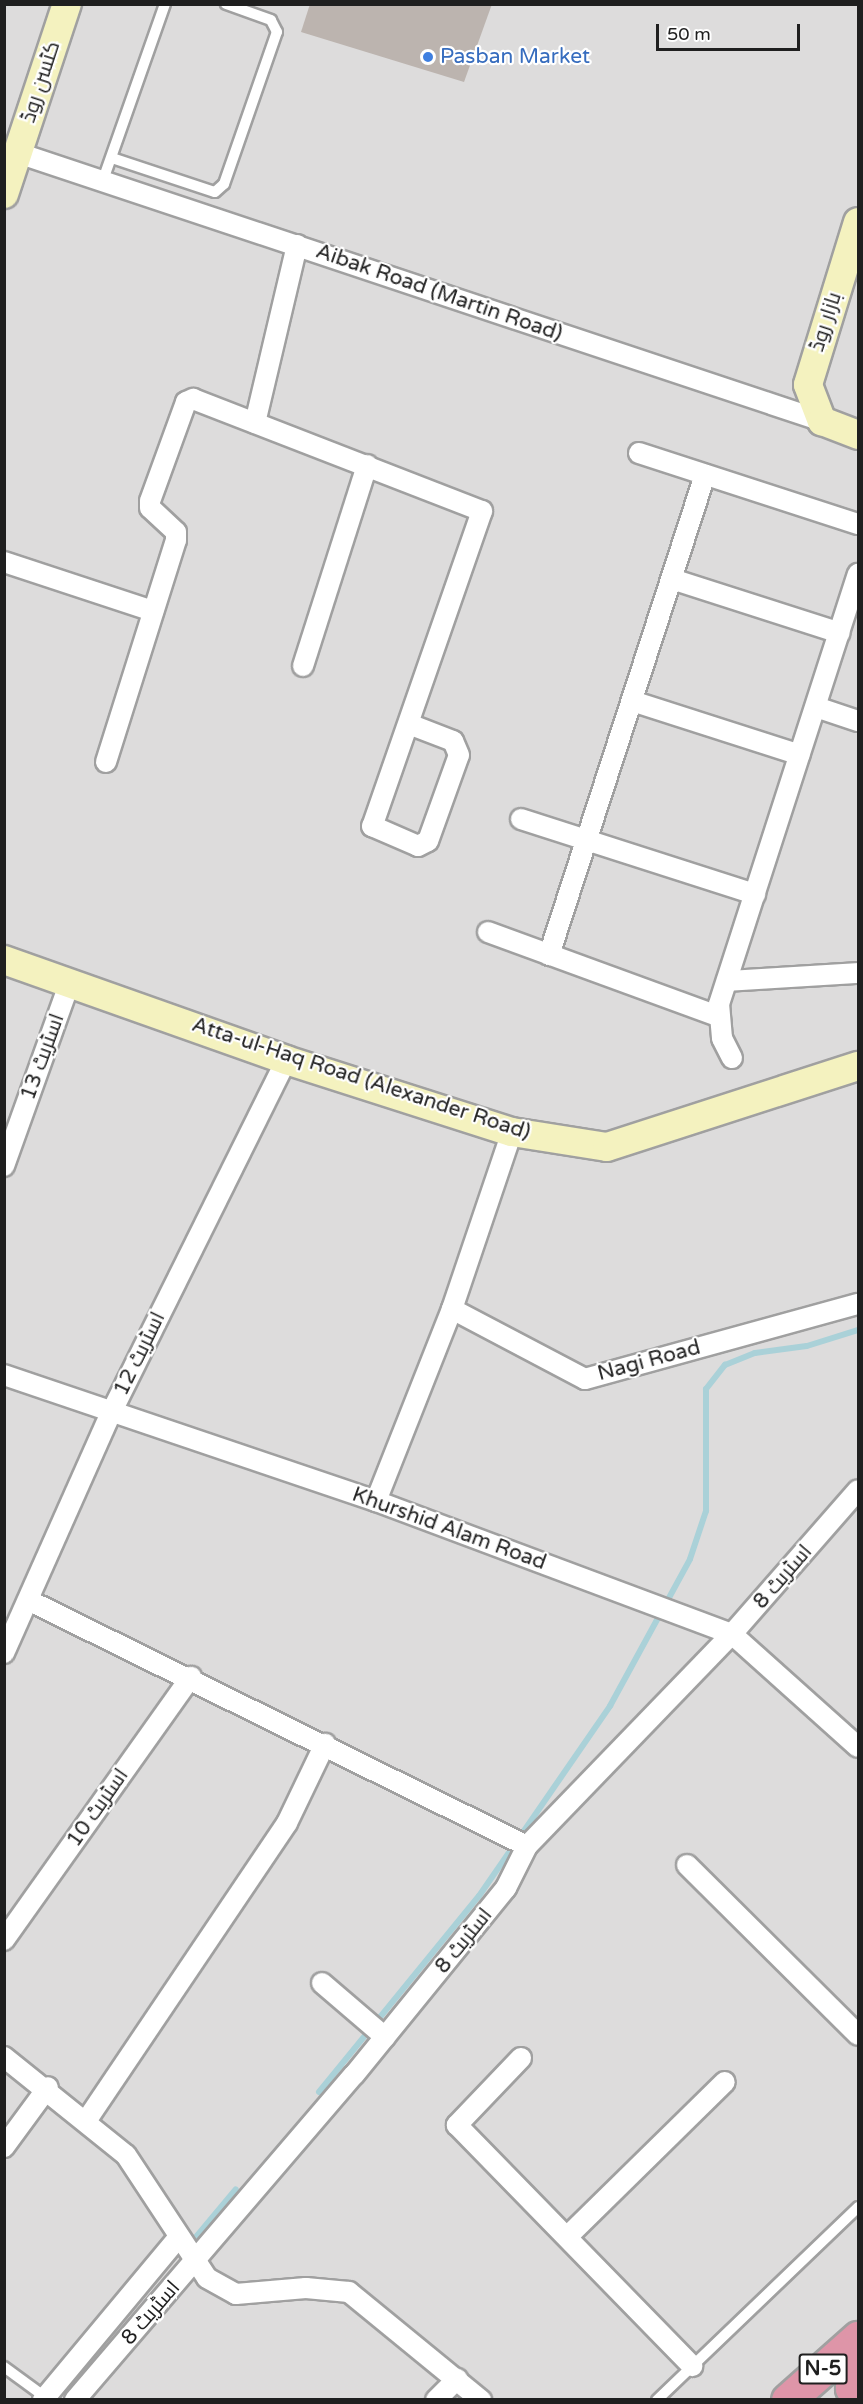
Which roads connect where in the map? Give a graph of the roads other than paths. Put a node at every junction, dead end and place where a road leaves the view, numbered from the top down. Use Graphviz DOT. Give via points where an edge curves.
graph roads {
  1 [pos="67,4"];
  2 [pos="165,4"];
  3 [pos="226,4"];
  4 [pos="247,8"];
  5 [pos="18,153"];
  6 [pos="112,158"];
  7 [pos="103,180"];
  8 [pos="4,194"];
  9 [pos="858,222"];
  10 [pos="297,245"];
  11 [pos="822,421"];
  12 [pos="255,423"];
  13 [pos="858,435"];
  14 [pos="639,453"];
  15 [pos="367,465"];
  16 [pos="705,475"];
  17 [pos="858,524"];
  18 [pos="4,562"];
  19 [pos="858,574"];
  20 [pos="672,579"];
  21 [pos="153,611"];
  22 [pos="840,633"];
  23 [pos="303,666"];
  24 [pos="632,701"];
  25 [pos="816,707"];
  26 [pos="858,721"];
  27 [pos="409,724"];
  28 [pos="800,755"];
  29 [pos="105,762"];
  30 [pos="520,819"];
  31 [pos="587,840"];
  32 [pos="755,894"];
  33 [pos="488,932"];
  34 [pos="549,955"];
  35 [pos="4,960"];
  36 [pos="858,973"];
  37 [pos="727,981"];
  38 [pos="70,982"];
  39 [pos="718,1016"];
  40 [pos="732,1058"];
  41 [pos="286,1060"];
  42 [pos="858,1066"];
  43 [pos="512,1132"];
  44 [pos="4,1166"];
  45 [pos="858,1304"];
  46 [pos="452,1309"];
  47 [pos="4,1376"];
  48 [pos="111,1413"];
  49 [pos="858,1491"];
  50 [pos="376,1501"];
  51 [pos="30,1601"];
  52 [pos="732,1634"];
  53 [pos="4,1653"];
  54 [pos="191,1677"];
  55 [pos="325,1744"];
  56 [pos="858,1747"];
  57 [pos="518,1841"];
  58 [pos="687,1865"];
  59 [pos="4,1940"];
  60 [pos="322,1983"];
  61 [pos="382,2035"];
  62 [pos="858,2036"];
  63 [pos="4,2057"];
  64 [pos="521,2058"];
  65 [pos="725,2082"];
  66 [pos="48,2087"];
  67 [pos="86,2121"];
  68 [pos="4,2147"];
  69 [pos="858,2207"];
  70 [pos="567,2237"];
  71 [pos="177,2239"];
  72 [pos="193,2265"];
  73 [pos="858,2338"];
  74 [pos="693,2366"];
  75 [pos="4,2367"];
  76 [pos="858,2372"];
  77 [pos="457,2379"];
  78 [pos="858,2396"];
  79 [pos="44,2398"];
  80 [pos="75,2400"];
  81 [pos="436,2400"];
  82 [pos="481,2400"];
  83 [pos="657,2400"];
  84 [pos="788,2400"];
  1 -- 5 [label="street, کٹسن روڈ"];
  2 -- 6 [label="lane"];
  3 -- 4 [label="lane"];
  4 -- 6 [label="lane" via="270,20 277,32 224,184 215,192"];
  5 -- 7 [label="street, Aibak Road (Martin Road)"];
  5 -- 8 [label="street, کٹسن روڈ"];
  6 -- 7 [label="lane"];
  7 -- 10 [label="street, Aibak Road (Martin Road)"];
  9 -- 11 [label="street, بازار روڈ" via="812,363 810,399"];
  10 -- 11 [label="street, Aibak Road (Martin Road)"];
  10 -- 12 [label="street"];
  11 -- 13 [label="street, Aibak Road (Martin Road)"];
  12 -- 15 [label="street"];
  12 -- 21 [label="street" via="193,399 186,402 150,501 150,508 176,532"];
  14 -- 16 [label="street"];
  15 -- 23 [label="street"];
  15 -- 27 [label="street" via="482,511"];
  16 -- 17 [label="street"];
  16 -- 20 [label="street"];
  18 -- 21 [label="street"];
  19 -- 22 [label="street"];
  20 -- 22 [label="street"];
  20 -- 24 [label="street"];
  21 -- 29 [label="street"];
  22 -- 25 [label="street"];
  24 -- 28 [label="street"];
  24 -- 31 [label="street"];
  25 -- 26 [label="street"];
  25 -- 28 [label="street"];
  27 -- 27 [label="street" via="453,741 459,755 428,841 418,846 372,826"];
  28 -- 32 [label="street"];
  30 -- 31 [label="street"];
  31 -- 32 [label="street"];
  31 -- 34 [label="street"];
  32 -- 37 [label="street"];
  33 -- 34 [label="street"];
  34 -- 39 [label="street"];
  35 -- 38 [label="street, Atta-ul-Haq Road (Alexander Road)"];
  36 -- 37 [label="street"];
  37 -- 39 [label="street"];
  38 -- 41 [label="street, Atta-ul-Haq Road (Alexander Road)"];
  38 -- 44 [label="street, اسٹریٹ 13"];
  39 -- 40 [label="street"];
  41 -- 43 [label="street, Atta-ul-Haq Road (Alexander Road)"];
  41 -- 48 [label="street, اسٹریٹ 12"];
  42 -- 43 [label="street, Atta-ul-Haq Road (Alexander Road)" via="607,1147"];
  43 -- 46 [label="street"];
  45 -- 46 [label="street, Nagi Road" via="585,1379"];
  46 -- 50 [label="street"];
  47 -- 48 [label="street, Khurshid Alam Road"];
  48 -- 50 [label="street, Khurshid Alam Road"];
  48 -- 51 [label="street, اسٹریٹ 12"];
  49 -- 52 [label="street, اسٹریٹ 8"];
  50 -- 52 [label="street, Khurshid Alam Road"];
  51 -- 53 [label="street, اسٹریٹ 12"];
  51 -- 54 [label="street"];
  52 -- 56 [label="street, Khurshid Alam Road"];
  52 -- 57 [label="street, اسٹریٹ 8"];
  54 -- 55 [label="street"];
  54 -- 59 [label="street, اسٹریٹ 10"];
  55 -- 57 [label="street"];
  55 -- 67 [label="street" via="287,1822"];
  57 -- 61 [label="street, اسٹریٹ 8" via="506,1888"];
  58 -- 62 [label="street"];
  60 -- 61 [label="street"];
  61 -- 72 [label="street, اسٹریٹ 8"];
  63 -- 66 [label="street"];
  64 -- 70 [label="street" via="457,2125"];
  65 -- 70 [label="street"];
  66 -- 67 [label="street"];
  66 -- 68 [label="street"];
  67 -- 71 [label="street" via="126,2155"];
  69 -- 74 [label="lane"];
  70 -- 74 [label="street"];
  71 -- 72 [label="street"];
  71 -- 79 [label="street"];
  72 -- 77 [label="street" via="236,2294 306,2288 349,2292"];
  72 -- 80 [label="street, اسٹریٹ 8"];
  73 -- 84 [label="highway, N-5"];
  74 -- 83 [label="lane"];
  75 -- 79 [label="lane"];
  76 -- 78 [label="highway" via="852,2388"];
  77 -- 81 [label="street"];
  77 -- 82 [label="street"];
}
